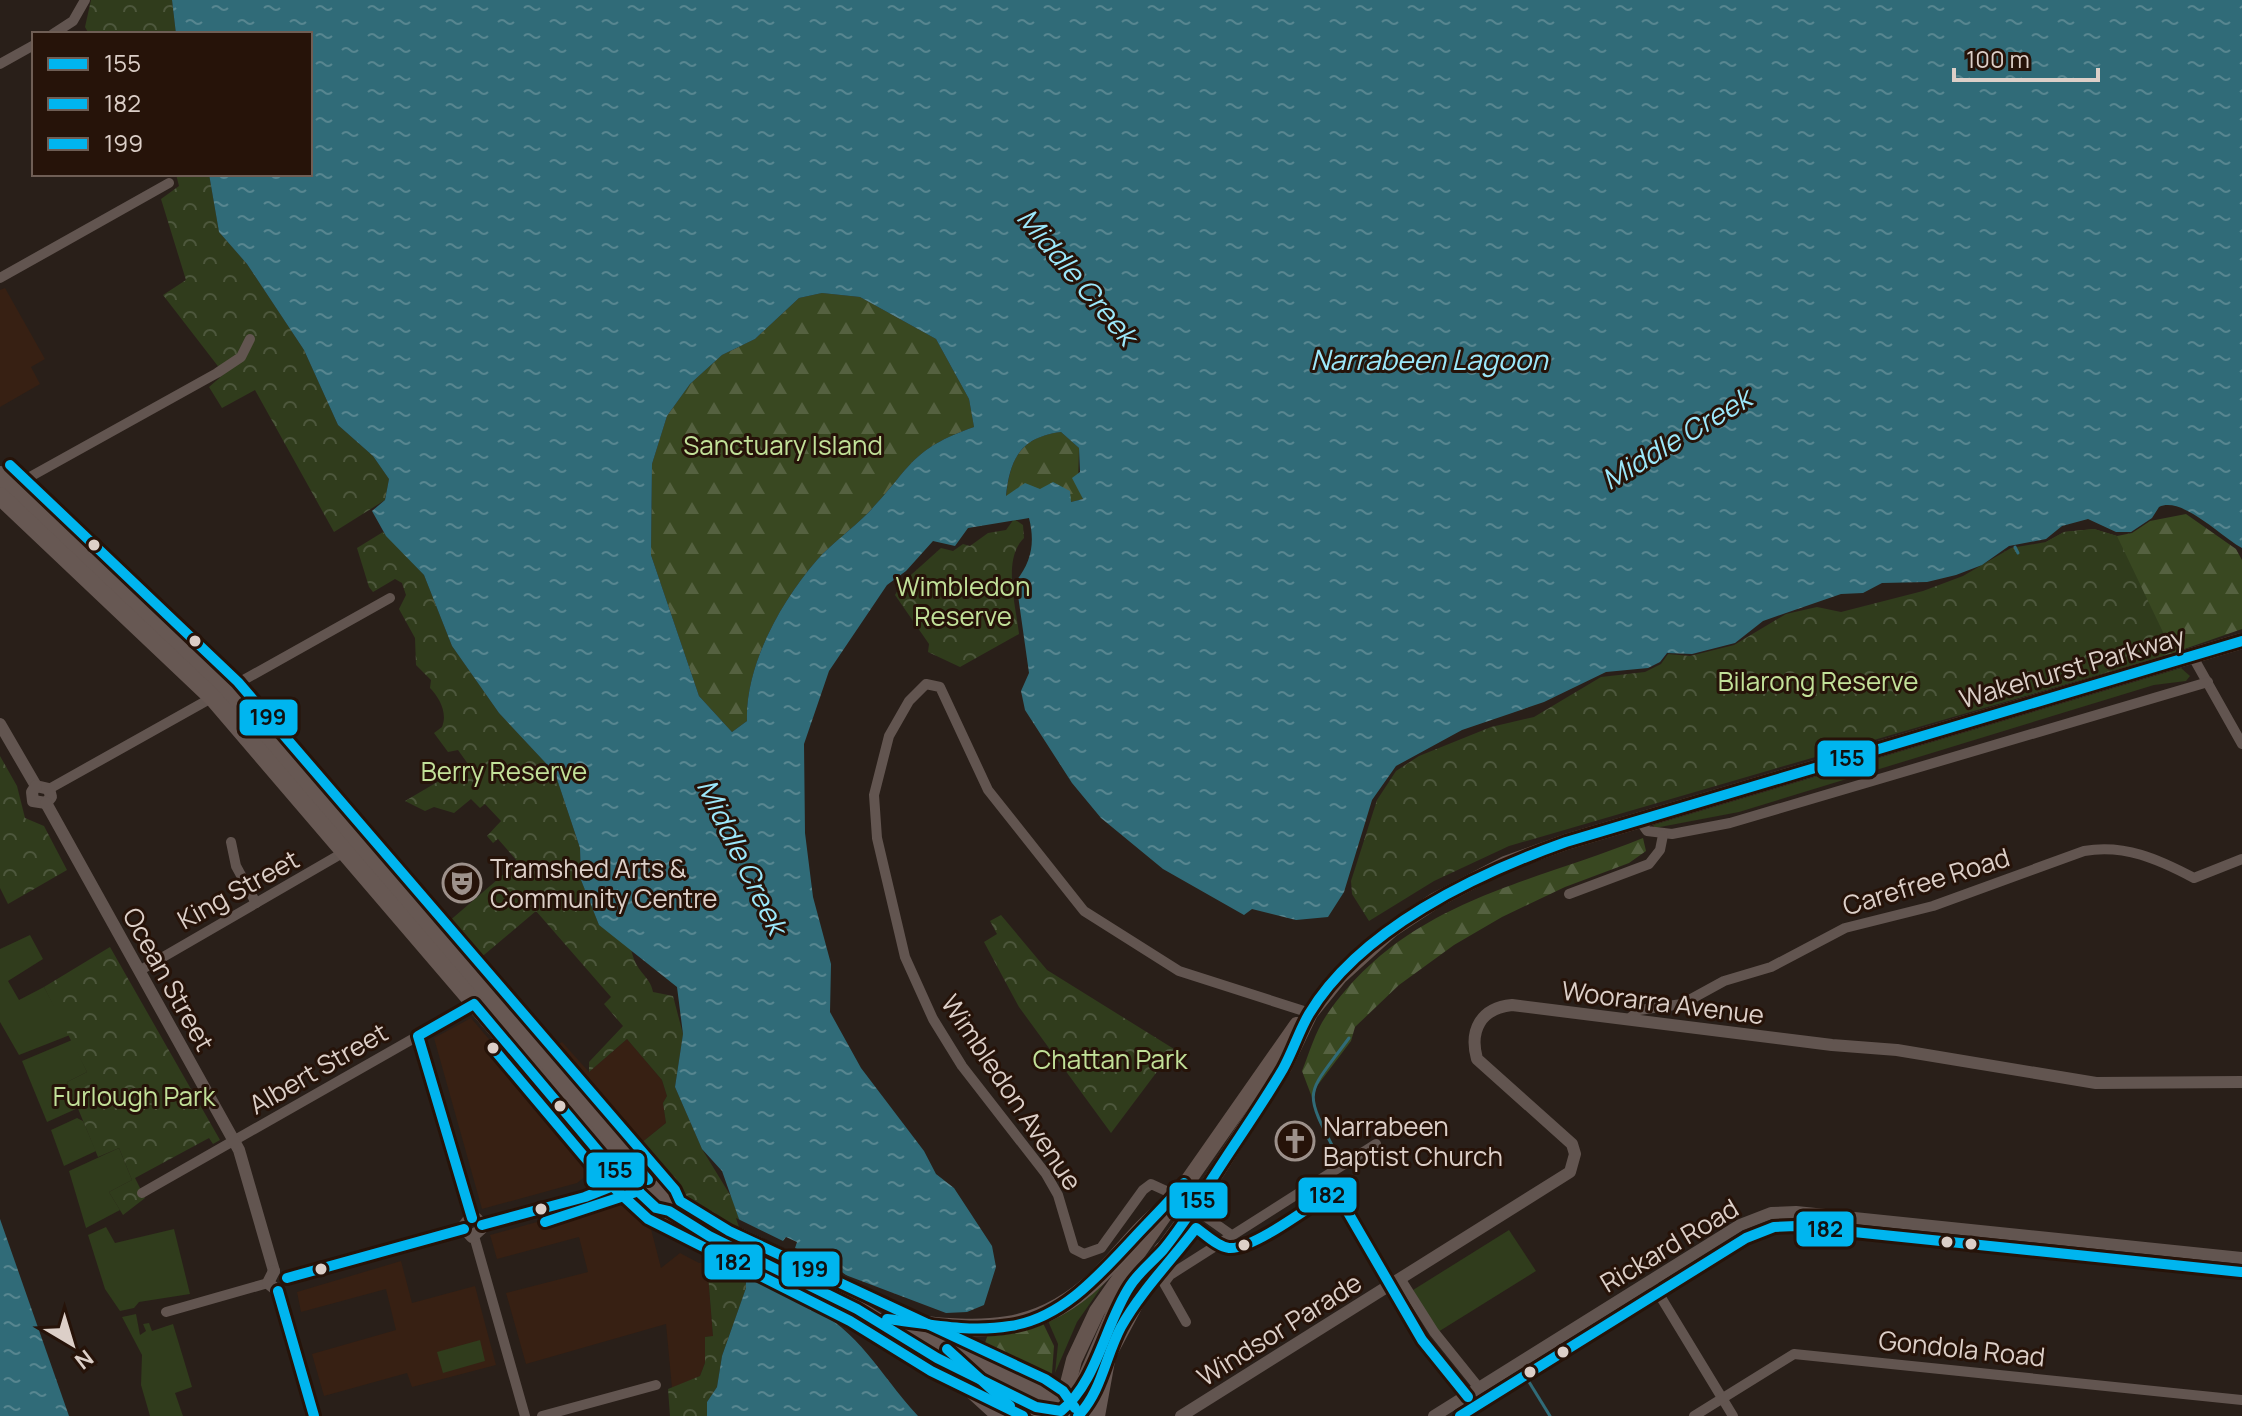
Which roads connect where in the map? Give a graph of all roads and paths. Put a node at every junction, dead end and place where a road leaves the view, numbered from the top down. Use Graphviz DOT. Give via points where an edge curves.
graph roads {
  1 [pos="85,0"];
  2 [pos="56,32"];
  3 [pos="32,46"];
  4 [pos="0,64"];
  5 [pos="169,183"];
  6 [pos="1,276"];
  7 [pos="250,339"];
  8 [pos="3,488"];
  9 [pos="390,598"];
  10 [pos="2242,641"];
  11 [pos="2193,657"];
  12 [pos="2208,682"];
  13 [pos="220,695"];
  14 [pos="0,724"];
  15 [pos="2242,744"];
  16 [pos="43,788"];
  17 [pos="1640,821"];
  18 [pos="1663,835"];
  19 [pos="231,842"];
  20 [pos="352,847"];
  21 [pos="2242,859"];
  22 [pos="1569,894"];
  23 [pos="256,903"];
  24 [pos="139,971"];
  25 [pos="474,1004"];
  26 [pos="1310,1013"];
  27 [pos="1629,1019"];
  28 [pos="418,1036"];
  29 [pos="1276,1065"];
  30 [pos="2242,1082"];
  31 [pos="235,1141"];
  32 [pos="1376,1144"];
  33 [pos="634,1178"];
  34 [pos="142,1193"];
  35 [pos="1171,1202"];
  36 [pos="1193,1209"];
  37 [pos="472,1228"];
  38 [pos="1230,1234"];
  39 [pos="1163,1250"];
  40 [pos="2242,1258"];
  41 [pos="274,1271"];
  42 [pos="287,1278"];
  43 [pos="1401,1280"];
  44 [pos="1651,1281"];
  45 [pos="273,1287"];
  46 [pos="857,1309"];
  47 [pos="166,1312"];
  48 [pos="895,1322"];
  49 [pos="1186,1322"];
  50 [pos="937,1358"];
  51 [pos="656,1385"];
  52 [pos="1479,1388"];
  53 [pos="1722,1398"];
  54 [pos="2242,1400"];
  55 [pos="1062,1414"];
  56 [pos="314,1416"];
  57 [pos="525,1416"];
  58 [pos="542,1416"];
  59 [pos="1001,1416"];
  60 [pos="1096,1416"];
  61 [pos="1181,1416"];
  62 [pos="1434,1416"];
  63 [pos="1694,1416"];
  64 [pos="1733,1416"];
  1 -- 2 [label="street" via="73,21"];
  3 -- 4 [label="street"];
  5 -- 6 [label="street"];
  7 -- 8 [label="street" via="241,357 217,373"];
  8 -- 13 [label="highway"];
  9 -- 13 [label="street"];
  10 -- 11 [label="main road, Wakehurst Parkway"];
  11 -- 12 [label="street"];
  11 -- 17 [label="main road, Wakehurst Parkway"];
  12 -- 15 [label="street"];
  12 -- 18 [label="street, Wakehurst Parkway" via="1780,810"];
  13 -- 16 [label="street"];
  13 -- 20 [label="highway"];
  14 -- 16 [label="street, Ocean Street"];
  16 -- 24 [label="street, Ocean Street" via="32,792 33,801 46,803"];
  17 -- 18 [label="street" via="1647,831"];
  17 -- 26 [label="main road, Wakehurst Parkway" via="1530,855 1436,900 1374,943"];
  18 -- 22 [label="street" via="1649,864"];
  19 -- 23 [label="street" via="236,866"];
  20 -- 23 [label="street, King Street"];
  20 -- 25 [label="highway"];
  20 -- 33 [label="highway"];
  21 -- 27 [label="street, Carefree Road" via="2194,878 2151,856 2105,848 2084,851 1933,906 1845,928 1771,967 1724,981 1682,1004 1639,1010"];
  23 -- 24 [label="street, King Street"];
  24 -- 31 [label="street, Ocean Street"];
  25 -- 28 [label="street, Albert Street"];
  25 -- 33 [label="highway"];
  26 -- 29 [label="main road, Wakehurst Parkway"];
  26 -- 35 [label="street, Wimbledon Avenue" via="1179,971 1084,911 988,790 940,687 926,684 909,701 879,764 873,814 905,957 933,1019 962,1066 1046,1174 1078,1252 1101,1248 1146,1186 1157,1184"];
  27 -- 30 [label="street, Woorarra Avenue" via="1897,1050 2096,1083"];
  27 -- 43 [label="street, Woorarra Avenue" via="1512,1005 1498,1007 1478,1022 1473,1045 1477,1059 1565,1137 1575,1154 1574,1164 1560,1179"];
  28 -- 31 [label="street, Albert Street"];
  28 -- 37 [label="street"];
  29 -- 35 [label="main road, Wakehurst Parkway"];
  29 -- 36 [label="main road, Wakehurst Parkway"];
  31 -- 34 [label="street, Albert Street"];
  31 -- 41 [label="street, Ocean Street"];
  32 -- 38 [label="street" via="1246,1229"];
  33 -- 37 [label="street"];
  33 -- 46 [label="highway" via="656,1208"];
  35 -- 36 [label="street"];
  35 -- 48 [label="highway" via="1096,1279 1043,1316 975,1330"];
  35 -- 55 [label="main road, Wakehurst Parkway" via="1084,1335"];
  36 -- 38 [label="street"];
  36 -- 39 [label="main road, Wakehurst Parkway"];
  37 -- 42 [label="street"];
  37 -- 57 [label="street"];
  38 -- 49 [label="street" via="1164,1283"];
  39 -- 55 [label="main road, Wakehurst Parkway" via="1116,1308 1077,1398"];
  39 -- 60 [label="highway" via="1107,1355"];
  40 -- 44 [label="street, Rickard Road" via="1796,1212 1752,1218"];
  41 -- 42 [label="street"];
  41 -- 45 [label="street" via="269,1274"];
  42 -- 45 [label="street" via="285,1287"];
  43 -- 52 [label="street"];
  43 -- 61 [label="street, Windsor Parade"];
  44 -- 52 [label="street, Rickard Road"];
  44 -- 53 [label="street"];
  45 -- 47 [label="street"];
  45 -- 56 [label="street"];
  46 -- 48 [label="highway"];
  46 -- 50 [label="highway"];
  48 -- 55 [label="highway" via="1038,1391"];
  50 -- 55 [label="highway" via="1042,1410"];
  50 -- 59 [label="highway"];
  51 -- 58 [label="street"];
  52 -- 62 [label="street, Rickard Road"];
  53 -- 54 [label="street, Gondola Road" via="1794,1354"];
  53 -- 63 [label="street, Gondola Road"];
  53 -- 64 [label="street"];
}
